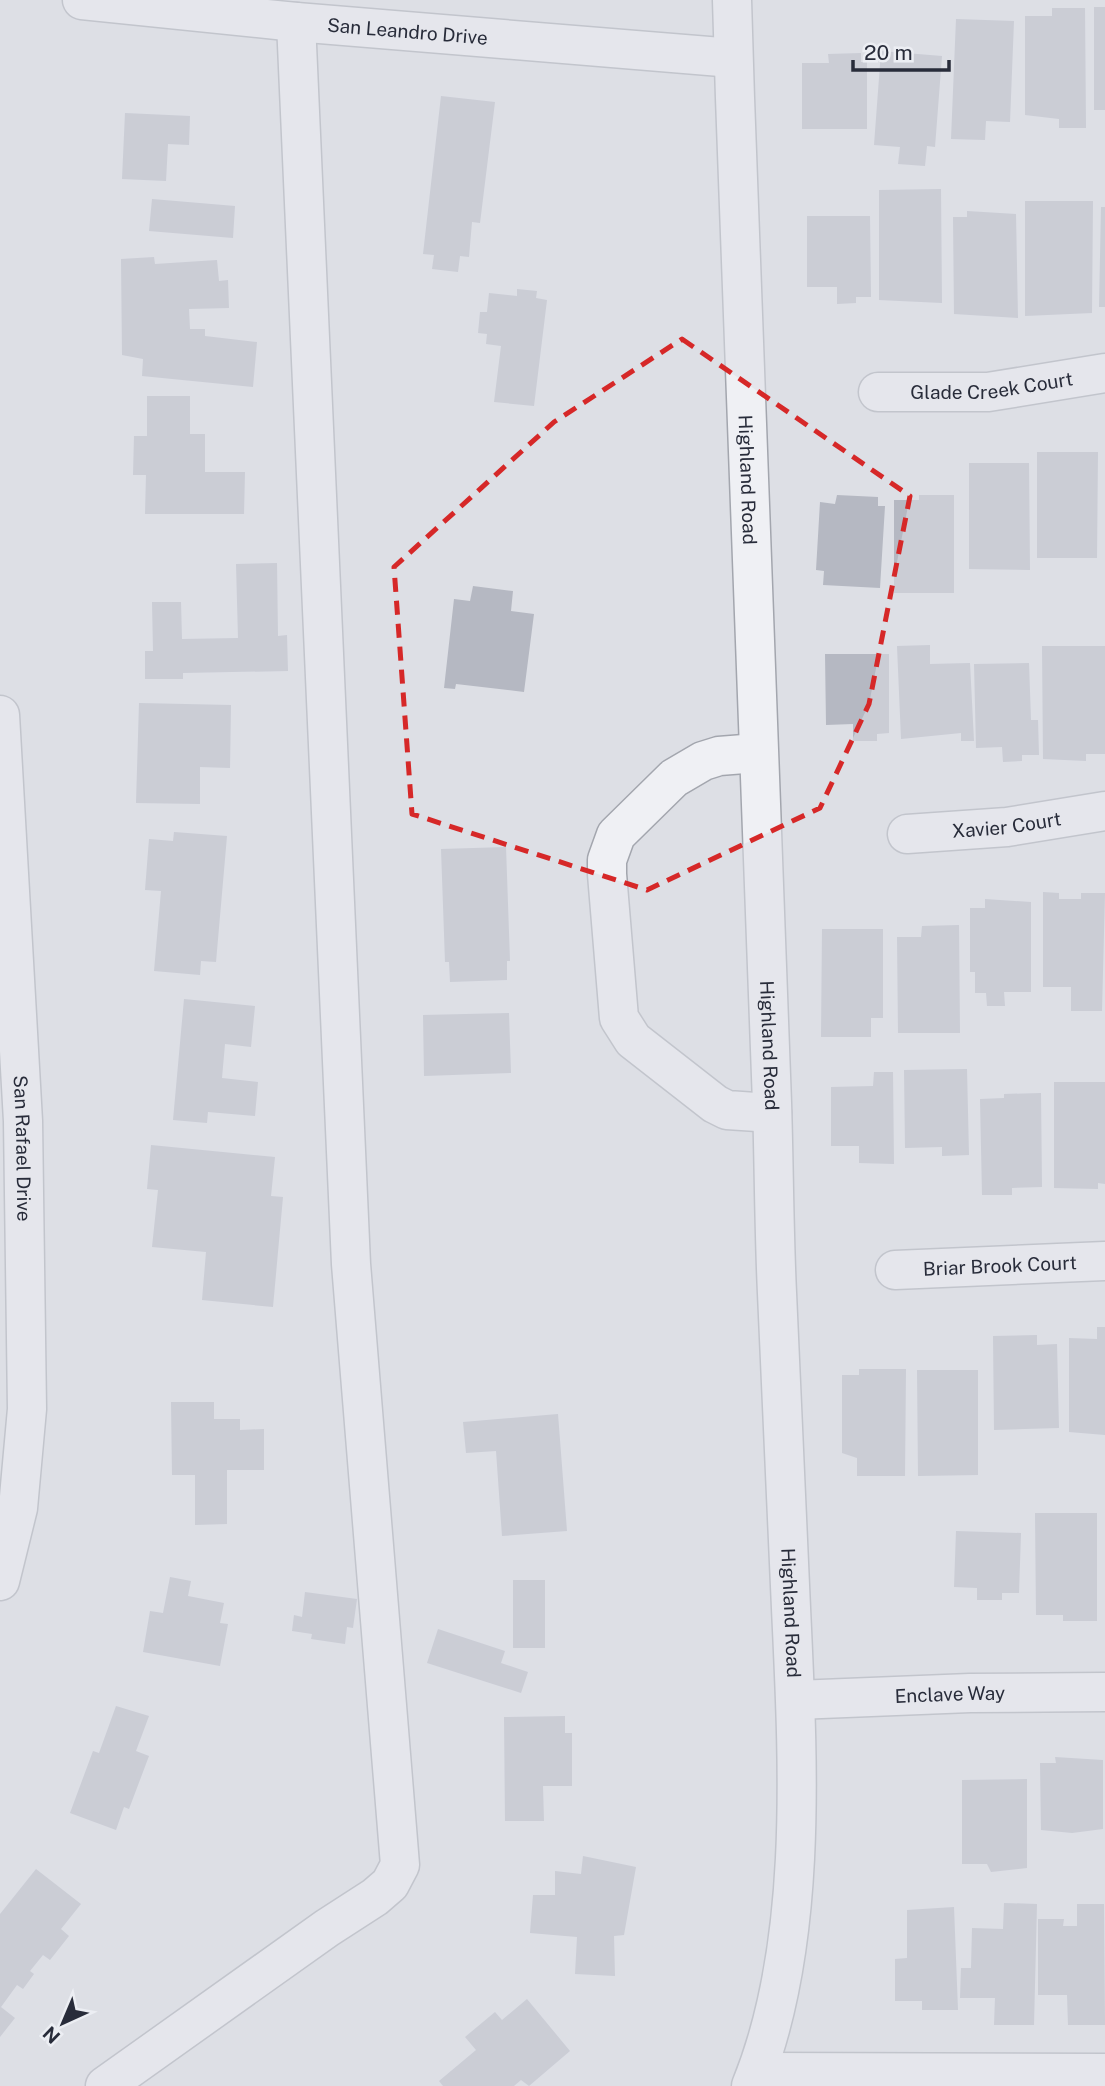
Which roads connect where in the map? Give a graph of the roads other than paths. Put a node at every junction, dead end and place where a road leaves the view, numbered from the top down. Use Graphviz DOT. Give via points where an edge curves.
graph roads {
  1 [pos="82,0"];
  2 [pos="732,0"];
  3 [pos="296,22"];
  4 [pos="733,58"];
  5 [pos="1105,373"];
  6 [pos="878,392"];
  7 [pos="0,715"];
  8 [pos="757,753"];
  9 [pos="1105,811"];
  10 [pos="907,834"];
  11 [pos="7,951"];
  12 [pos="772,1113"];
  13 [pos="1105,1261"];
  14 [pos="895,1270"];
  15 [pos="13,1308"];
  16 [pos="0,1581"];
  17 [pos="1105,1692"];
  18 [pos="796,1700"];
  19 [pos="1105,2073"];
  20 [pos="754,2079"];
  21 [pos="1011,2080"];
  22 [pos="105,2086"];
  1 -- 3 [label="street, San Leandro Drive"];
  2 -- 4 [label="street, Highland Road"];
  3 -- 4 [label="street, San Leandro Drive"];
  3 -- 22 [label="street" via="351,1264 400,1865 390,1884 375,1897"];
  4 -- 8 [label="street, Highland Road"];
  5 -- 6 [label="street, Glade Creek Court" via="988,392"];
  7 -- 11 [label="street, San Rafael Drive"];
  8 -- 12 [label="street, Highland Road"];
  8 -- 12 [label="street" via="711,759 674,778 616,835 607,874 619,1018 624,1029 715,1104 727,1110"];
  9 -- 10 [label="street, Xavier Court" via="1006,827"];
  11 -- 15 [label="street, San Rafael Drive" via="23,1121"];
  12 -- 18 [label="street, Highland Road"];
  13 -- 14 [label="street, Briar Brook Court"];
  15 -- 16 [label="street, San Rafael Drive" via="27,1409 18,1508"];
  17 -- 18 [label="street, Enclave Way"];
  18 -- 20 [label="street, Highland Road" via="796,1833 789,1926 779,1995"];
  19 -- 21 [label="street"];
  20 -- 21 [label="street"];
}
